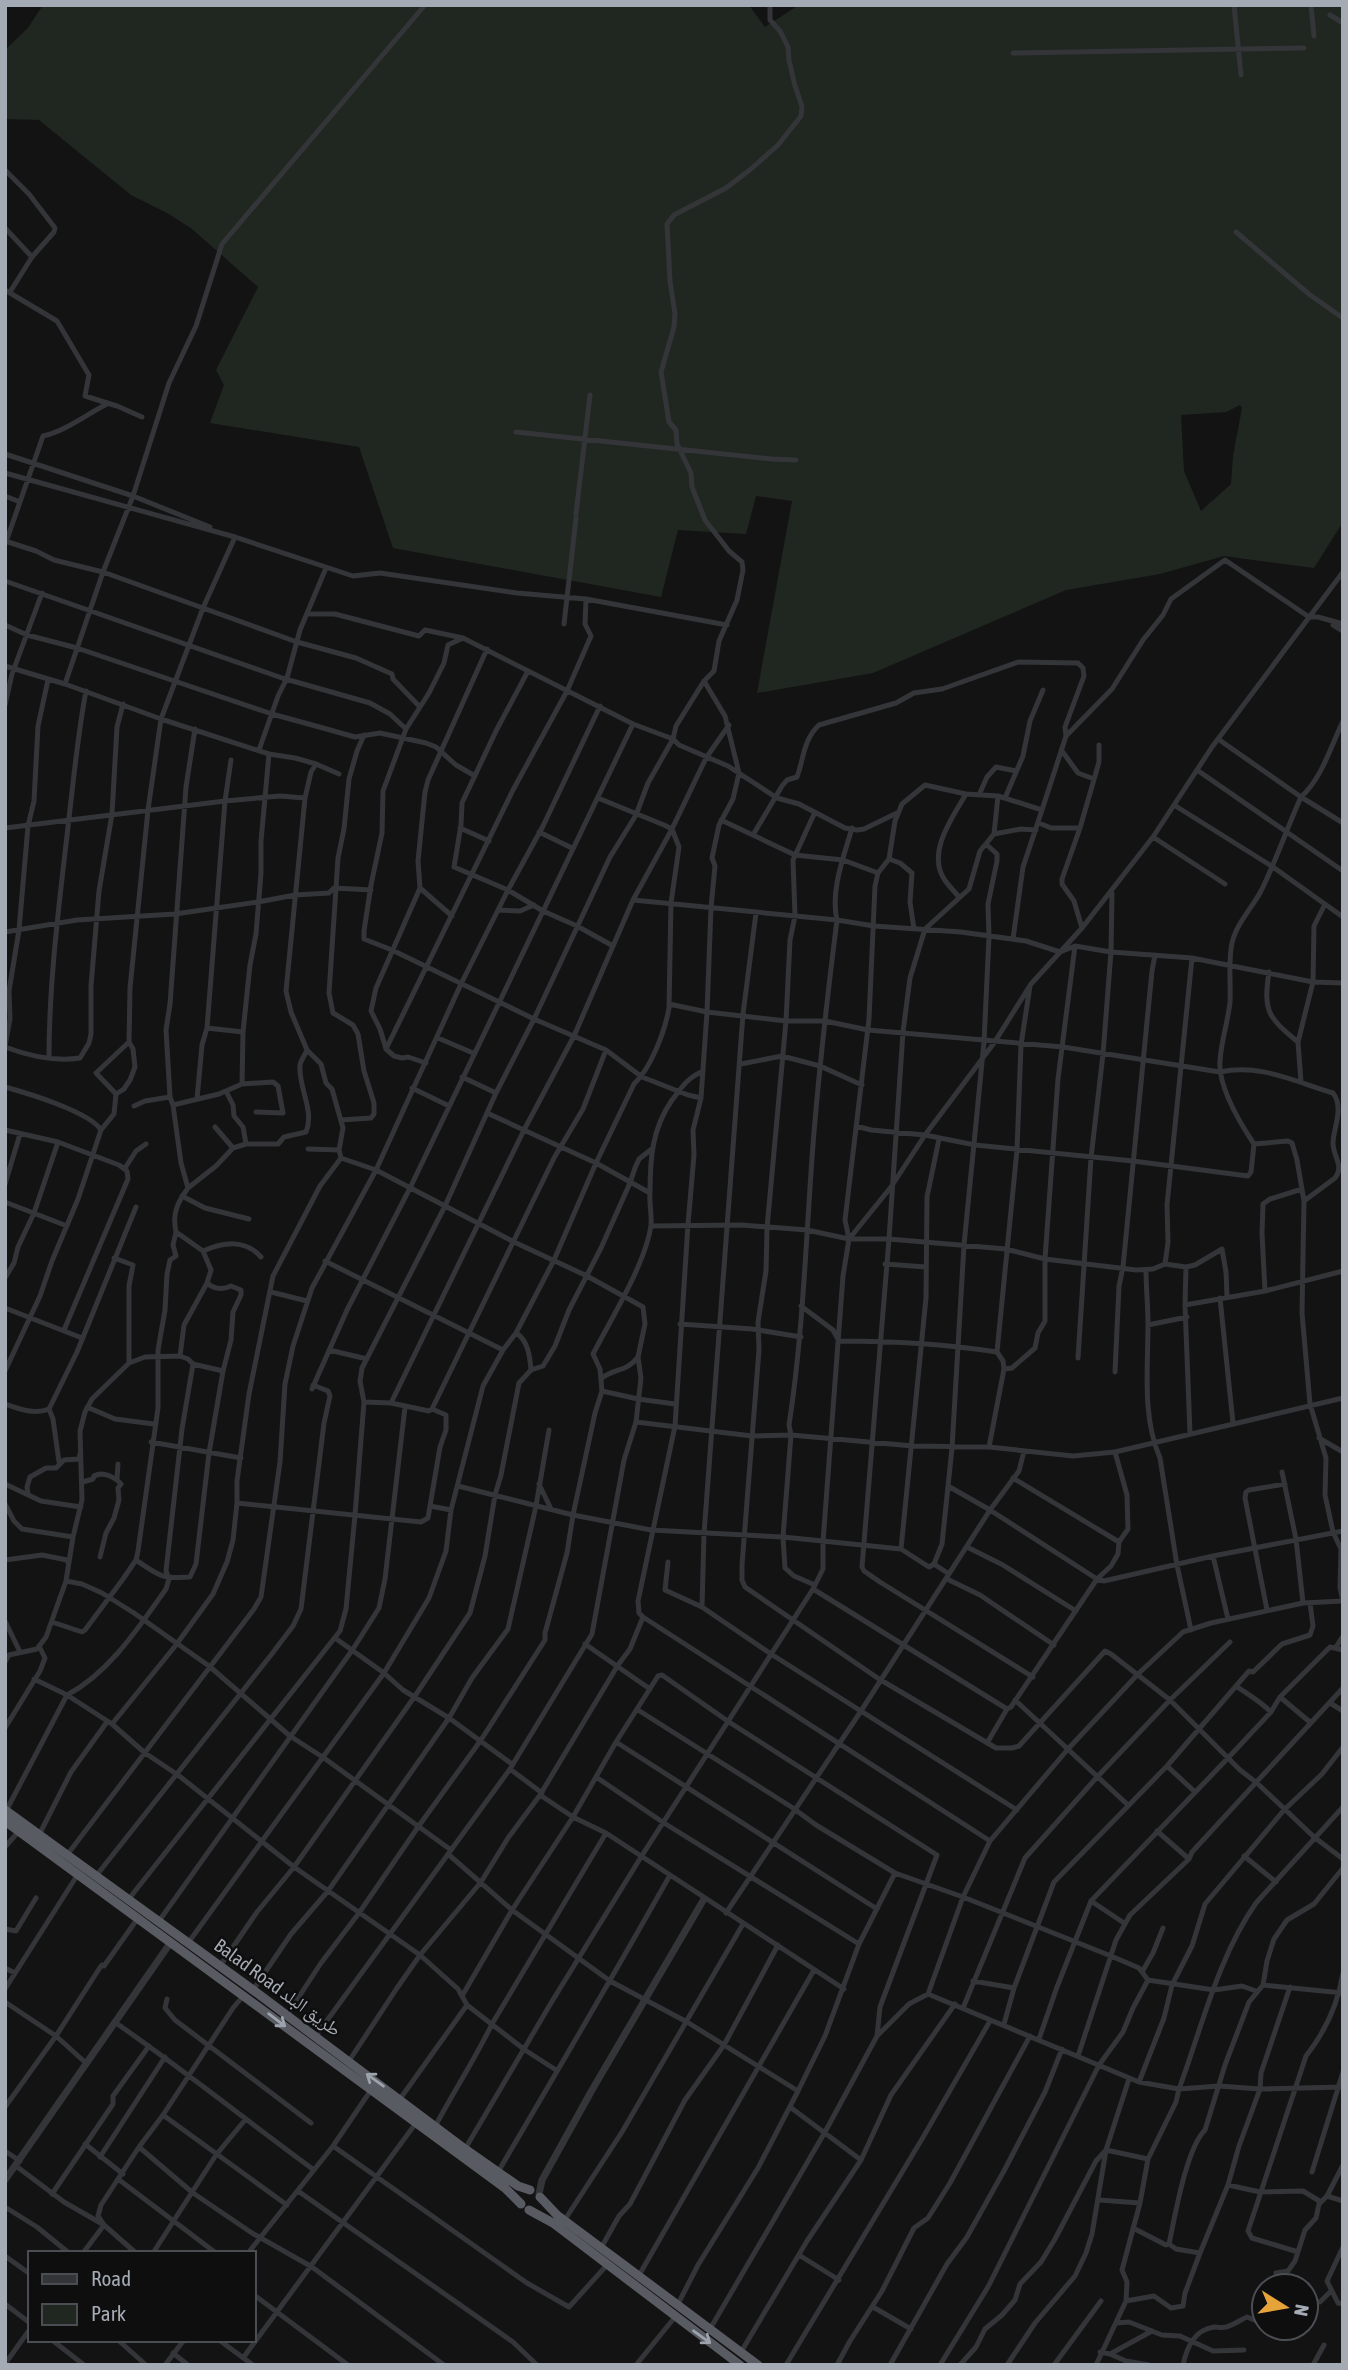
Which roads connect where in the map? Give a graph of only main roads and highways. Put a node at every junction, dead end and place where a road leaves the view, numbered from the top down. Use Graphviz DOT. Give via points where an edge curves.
graph roads {
  1 [pos="6,1810"];
  2 [pos="5,1821"];
  3 [pos="535,2193"];
  4 [pos="525,2207"];
  5 [pos="740,2365"];
  6 [pos="758,2365"];
  3 -- 1 [label="highway, Balad Road طريق البلد, one-way" via="465,2149"];
  2 -- 4 [label="highway, Balad Road طريق البلد, one-way"];
  3 -- 4 [label="highway" via="522,2194"];
  3 -- 4 [label="highway" via="538,2206"];
  3 -- 6 [label="highway, Balad Road طريق البلد" via="564,2221"];
  4 -- 5 [label="highway, Balad Road طريق البلد, one-way" via="553,2222"];
}
